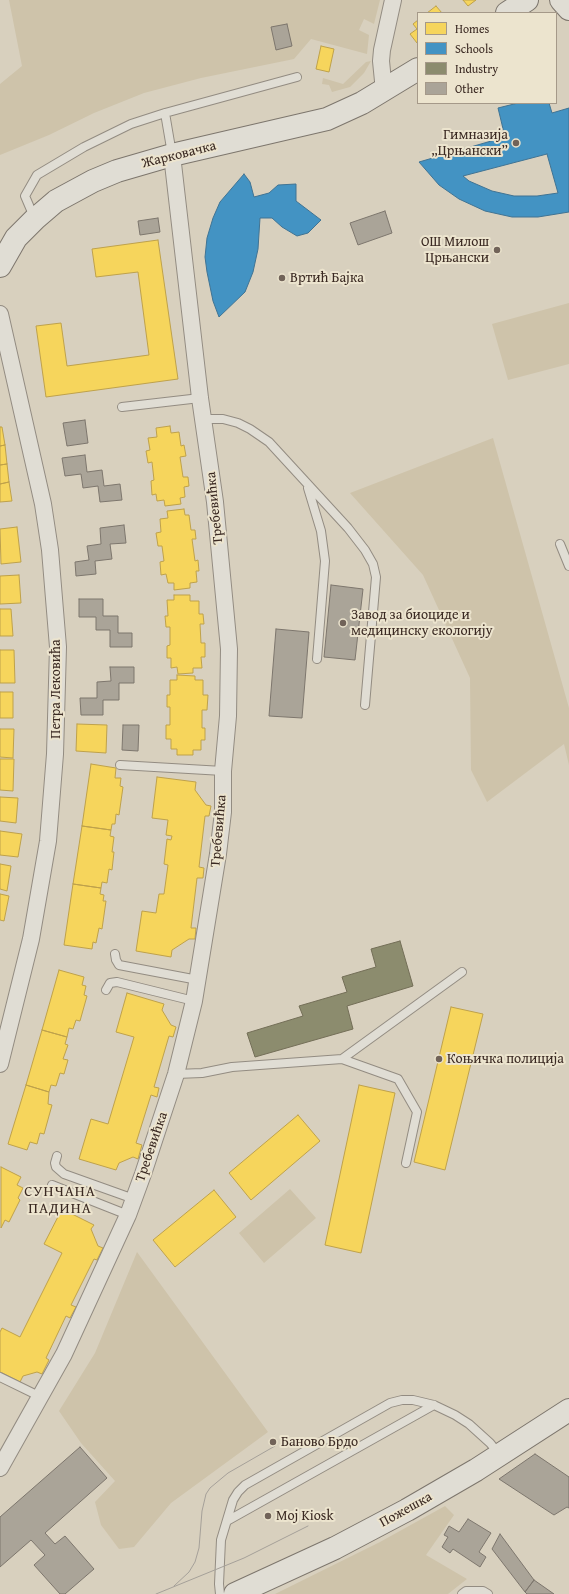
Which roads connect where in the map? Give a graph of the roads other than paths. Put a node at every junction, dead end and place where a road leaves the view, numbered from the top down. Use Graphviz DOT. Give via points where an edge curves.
graph roads {
  1 [pos="393,0"];
  2 [pos="527,0"];
  3 [pos="561,0"];
  4 [pos="569,9"];
  5 [pos="509,12"];
  6 [pos="417,70"];
  7 [pos="297,77"];
  8 [pos="386,89"];
  9 [pos="165,113"];
  10 [pos="172,155"];
  11 [pos="35,219"];
  12 [pos="0,266"];
  13 [pos="0,314"];
  14 [pos="200,398"];
  15 [pos="122,407"];
  16 [pos="204,419"];
  17 [pos="308,485"];
  18 [pos="560,544"];
  19 [pos="569,566"];
  20 [pos="317,659"];
  21 [pos="365,705"];
  22 [pos="120,765"];
  23 [pos="224,771"];
  24 [pos="115,954"];
  25 [pos="462,972"];
  26 [pos="198,980"];
  27 [pos="106,990"];
  28 [pos="194,1001"];
  29 [pos="342,1059"];
  30 [pos="0,1064"];
  31 [pos="176,1074"];
  32 [pos="57,1156"];
  33 [pos="406,1163"];
  34 [pos="52,1185"];
  35 [pos="134,1199"];
  36 [pos="128,1215"];
  37 [pos="0,1377"];
  38 [pos="41,1398"];
  39 [pos="434,1405"];
  40 [pos="569,1410"];
  41 [pos="499,1455"];
  42 [pos="0,1468"];
  43 [pos="227,1521"];
  44 [pos="220,1594"];
  45 [pos="235,1594"];
  46 [pos="462,1594"];
  47 [pos="488,1594"];
  1 -- 8 [label="street" via="381,61"];
  2 -- 5 [label="street"];
  3 -- 4 [label="street"];
  6 -- 8 [label="street, Жарковачка"];
  7 -- 9 [label="lane"];
  8 -- 10 [label="street, Жарковачка" via="327,119"];
  9 -- 10 [label="lane"];
  9 -- 11 [label="lane" via="130,124 37,175 25,196"];
  10 -- 11 [label="street, Жарковачка" via="93,181 56,201"];
  10 -- 14 [label="street, Требевићка"];
  11 -- 12 [label="street, Жарковачка" via="16,238"];
  13 -- 30 [label="street, Петра Лековића" via="44,504 58,647 55,754 48,841 30,939"];
  14 -- 15 [label="lane"];
  14 -- 16 [label="street, Требевићка"];
  16 -- 17 [label="lane" via="230,421 250,429 269,442"];
  16 -- 23 [label="street, Требевићка" via="215,502 229,650"];
  17 -- 20 [label="lane" via="321,531 325,561"];
  17 -- 21 [label="lane" via="348,528 373,564 376,577"];
  18 -- 19 [label="lane"];
  22 -- 23 [label="lane"];
  23 -- 26 [label="street, Требевићка" via="218,854"];
  24 -- 26 [label="lane" via="119,965"];
  25 -- 29 [label="lane"];
  26 -- 28 [label="street, Требевићка"];
  27 -- 28 [label="lane" via="110,983 117,982"];
  28 -- 31 [label="street, Требевићка"];
  29 -- 31 [label="lane"];
  29 -- 33 [label="lane" via="398,1079 417,1112"];
  31 -- 35 [label="street, Требевићка"];
  32 -- 35 [label="lane" via="56,1167 64,1174"];
  34 -- 36 [label="lane"];
  35 -- 36 [label="street, Требевићка"];
  36 -- 38 [label="street, Требевићка" via="86,1309"];
  37 -- 38 [label="lane"];
  38 -- 42 [label="street, Требевићка"];
  39 -- 41 [label="lane" via="469,1424"];
  39 -- 43 [label="lane"];
  39 -- 43 [label="lane" via="413,1400 390,1402 245,1485 233,1500"];
  40 -- 41 [label="street, Пожешка"];
  41 -- 45 [label="street, Пожешка" via="368,1531"];
  43 -- 44 [label="lane" via="220,1557"];
  46 -- 47 [label="lane" via="466,1591 483,1591"];
}
